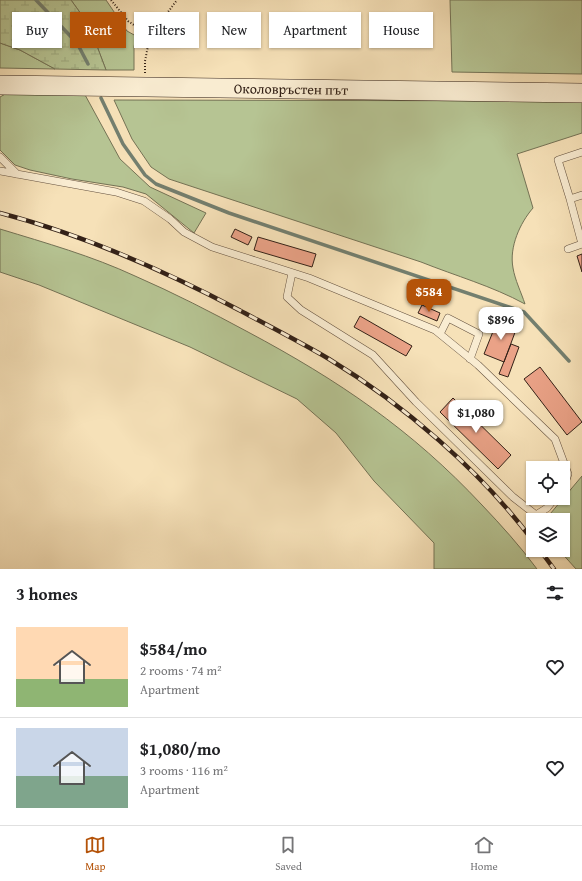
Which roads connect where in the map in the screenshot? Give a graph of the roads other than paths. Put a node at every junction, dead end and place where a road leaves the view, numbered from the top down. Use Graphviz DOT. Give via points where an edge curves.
graph roads {
  1 [pos="0,85"];
  2 [pos="582,92"];
  3 [pos="582,152"];
  4 [pos="0,157"];
  5 [pos="0,171"];
  6 [pos="18,175"];
  7 [pos="582,195"];
  8 [pos="570,198"];
  9 [pos="582,244"];
  10 [pos="568,249"];
  11 [pos="292,273"];
  12 [pos="440,334"];
  13 [pos="470,359"];
  14 [pos="563,461"];
  15 [pos="549,505"];
  1 -- 2 [label="main road, Околовръстен път"];
  3 -- 8 [label="lane" via="558,160"];
  4 -- 6 [label="lane"];
  5 -- 6 [label="lane"];
  6 -- 11 [label="lane" via="116,192 144,201 184,232 212,247"];
  7 -- 8 [label="lane"];
  8 -- 9 [label="lane"];
  9 -- 10 [label="lane"];
  11 -- 12 [label="lane"];
  11 -- 15 [label="lane" via="287,296 301,310 373,355 416,402 513,497 536,515"];
  12 -- 13 [label="lane"];
  12 -- 13 [label="lane" via="448,318 479,334"];
  13 -- 14 [label="lane" via="555,439"];
}
